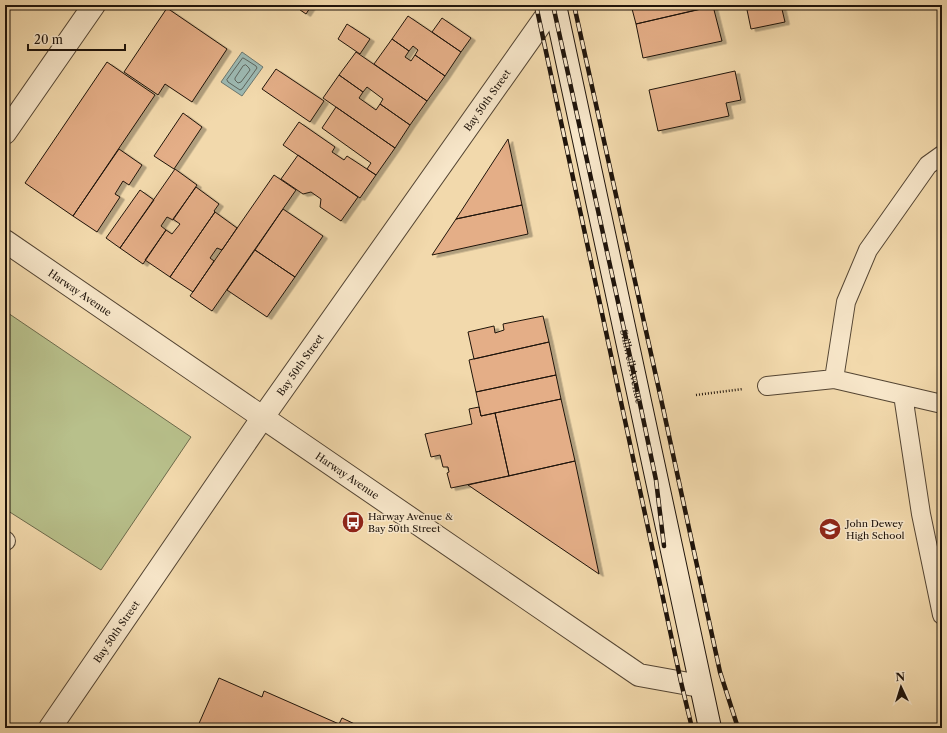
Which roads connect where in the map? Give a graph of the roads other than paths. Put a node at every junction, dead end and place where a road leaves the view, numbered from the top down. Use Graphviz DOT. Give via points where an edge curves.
graph roads {
  1 [pos="94,5"];
  2 [pos="554,5"];
  3 [pos="5,134"];
  4 [pos="942,155"];
  5 [pos="5,241"];
  6 [pos="834,379"];
  7 [pos="767,386"];
  8 [pos="903,395"];
  9 [pos="942,404"];
  10 [pos="263,417"];
  11 [pos="942,615"];
  12 [pos="700,686"];
  13 [pos="50,728"];
  14 [pos="710,728"];
  1 -- 3 [label="street"];
  2 -- 10 [label="street, Bay 50th Street"];
  2 -- 12 [label="street, Stillwell Avenue"];
  4 -- 6 [label="lane" via="928,165 868,250 846,302"];
  5 -- 10 [label="street, Harway Avenue"];
  6 -- 7 [label="lane"];
  6 -- 8 [label="lane"];
  8 -- 9 [label="lane"];
  8 -- 11 [label="lane" via="921,514"];
  10 -- 12 [label="street, Harway Avenue" via="639,675"];
  10 -- 13 [label="street, Bay 50th Street"];
  12 -- 14 [label="street, Stillwell Avenue"];
}
